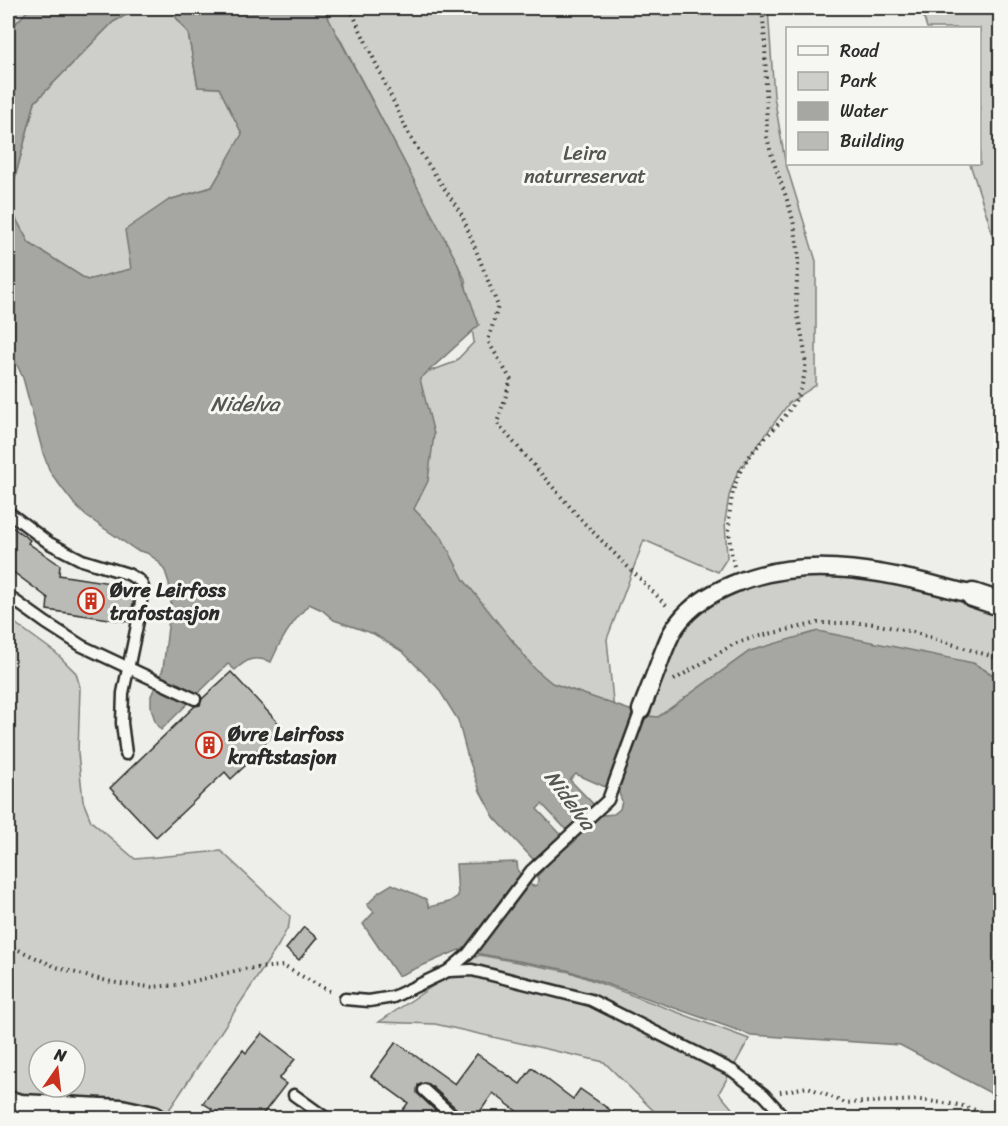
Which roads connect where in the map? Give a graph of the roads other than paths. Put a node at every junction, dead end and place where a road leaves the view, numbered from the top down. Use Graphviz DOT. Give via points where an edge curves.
graph roads {
  1 [pos="8,512"];
  2 [pos="973,595"];
  3 [pos="8,596"];
  4 [pos="1000,604"];
  5 [pos="128,667"];
  6 [pos="195,699"];
  7 [pos="644,702"];
  8 [pos="126,754"];
  9 [pos="448,971"];
  10 [pos="345,999"];
  11 [pos="424,1090"];
  12 [pos="294,1095"];
  13 [pos="8,1103"];
  14 [pos="153,1119"];
  15 [pos="326,1119"];
  16 [pos="455,1119"];
  17 [pos="785,1119"];
  1 -- 5 [label="lane" via="49,543 140,581 143,587 139,616"];
  2 -- 4 [label="street"];
  2 -- 7 [label="street" via="852,569 797,568 757,575 712,594 681,620 672,632"];
  3 -- 5 [label="lane" via="82,646"];
  5 -- 6 [label="lane"];
  5 -- 8 [label="lane" via="122,723"];
  7 -- 9 [label="lane" via="608,800 531,871 468,954"];
  9 -- 10 [label="lane" via="393,997"];
  9 -- 17 [label="lane" via="472,970 591,1000 733,1071 764,1095"];
  11 -- 16 [label="lane"];
  12 -- 15 [label="lane"];
  13 -- 14 [label="street" via="121,1111"];
}
